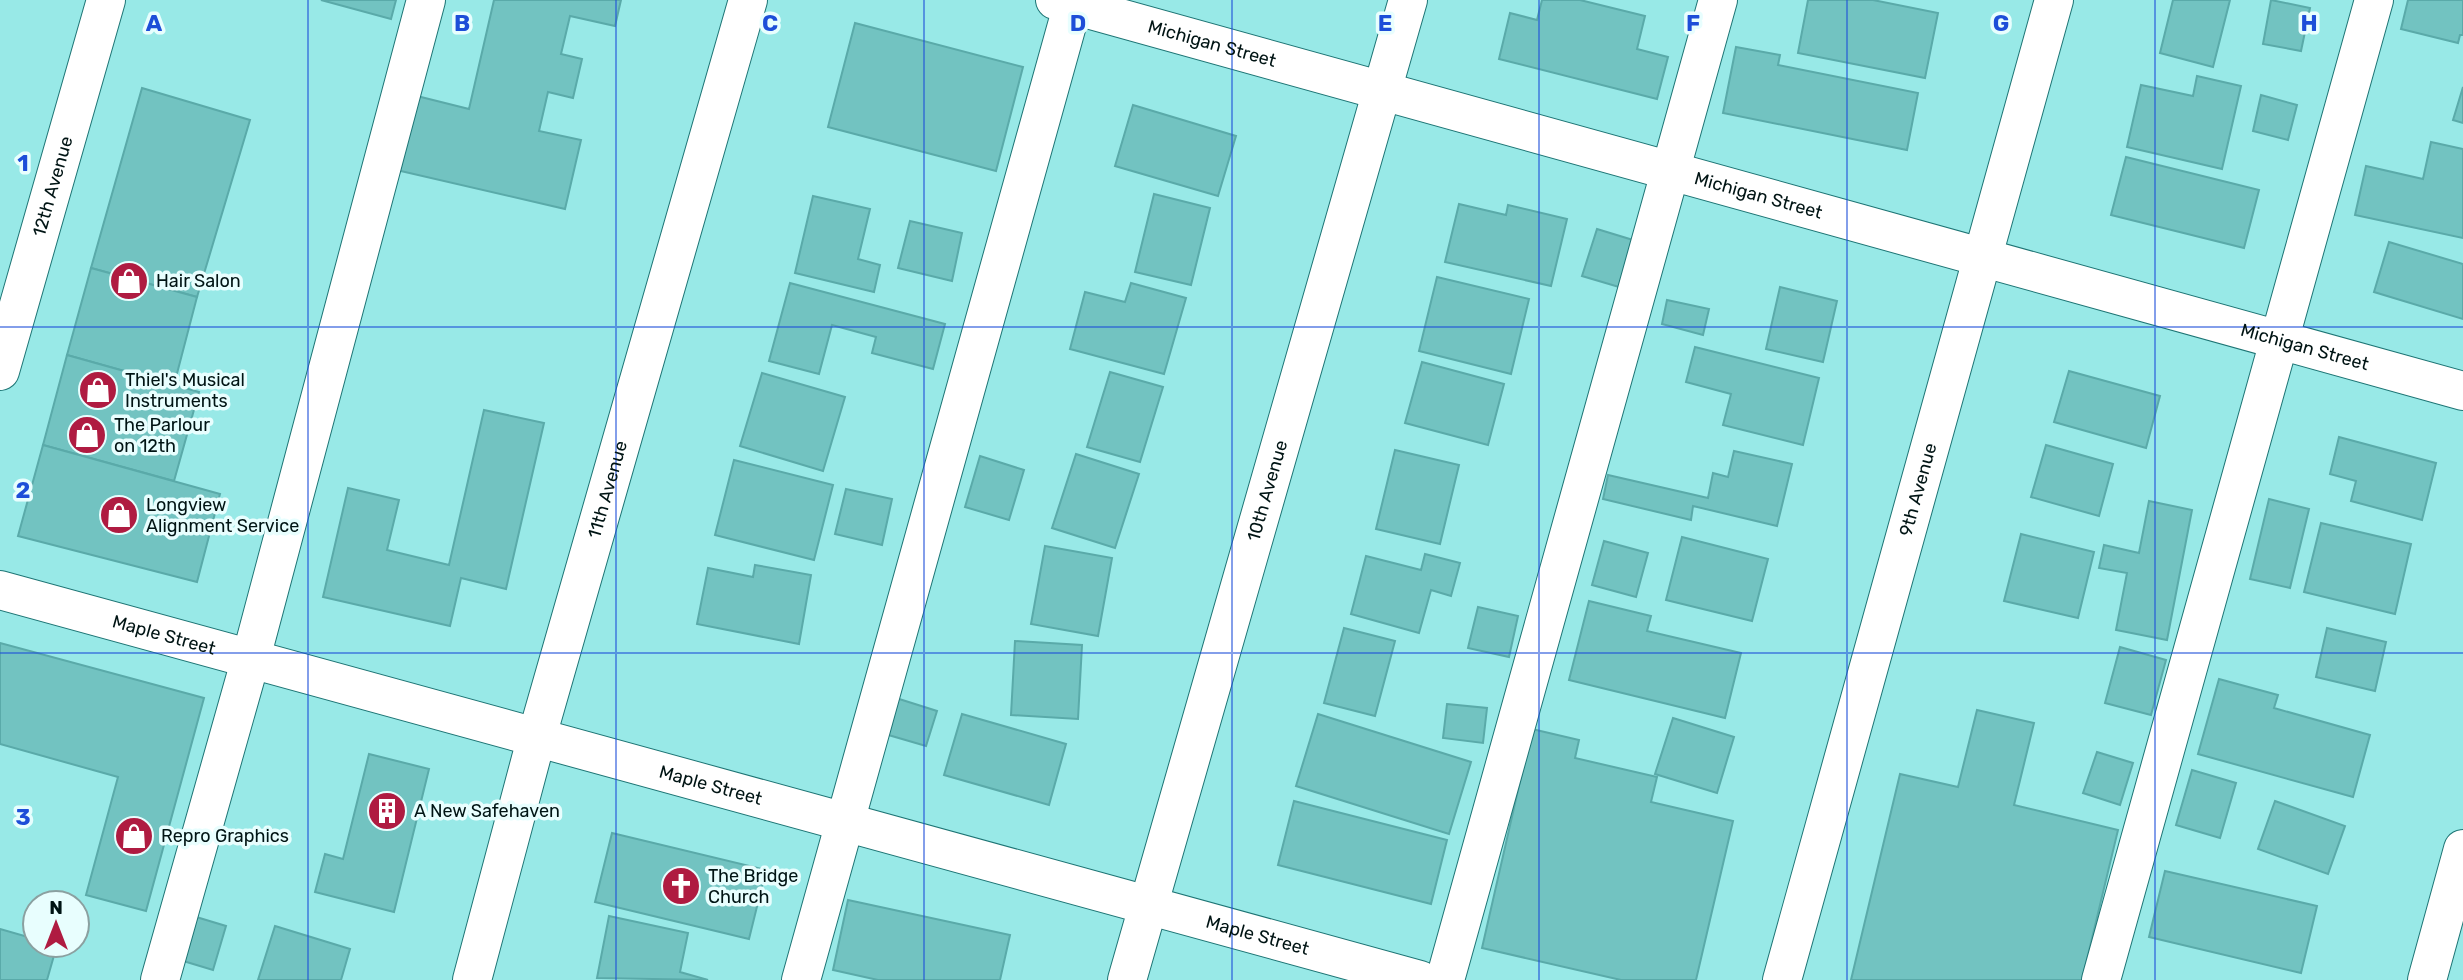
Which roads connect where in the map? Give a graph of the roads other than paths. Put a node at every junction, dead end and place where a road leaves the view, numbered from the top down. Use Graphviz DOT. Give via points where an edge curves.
graph roads {
  1 [pos="106,0"];
  2 [pos="426,0"];
  3 [pos="748,0"];
  4 [pos="1408,0"];
  5 [pos="1718,0"];
  6 [pos="2054,0"];
  7 [pos="2374,0"];
  8 [pos="1067,2"];
  9 [pos="1384,90"];
  10 [pos="1671,170"];
  11 [pos="1981,257"];
  12 [pos="2279,340"];
  13 [pos="0,371"];
  14 [pos="2463,391"];
  15 [pos="0,590"];
  16 [pos="251,658"];
  17 [pos="537,736"];
  18 [pos="845,821"];
  19 [pos="2463,849"];
  20 [pos="1149,904"];
  21 [pos="160,980"];
  22 [pos="472,980"];
  23 [pos="801,980"];
  24 [pos="1127,980"];
  25 [pos="1420,980"];
  26 [pos="1445,980"];
  27 [pos="1782,980"];
  28 [pos="2101,980"];
  29 [pos="2427,980"];
  1 -- 13 [label="street, 12th Avenue"];
  2 -- 16 [label="street"];
  3 -- 17 [label="street, 11th Avenue"];
  4 -- 9 [label="street, 10th Avenue"];
  5 -- 10 [label="street"];
  6 -- 11 [label="street, 9th Avenue"];
  7 -- 12 [label="street"];
  8 -- 9 [label="street, Michigan Street"];
  8 -- 18 [label="street"];
  9 -- 10 [label="street, Michigan Street"];
  9 -- 20 [label="street, 10th Avenue"];
  10 -- 11 [label="street, Michigan Street"];
  10 -- 26 [label="street"];
  11 -- 12 [label="street, Michigan Street"];
  11 -- 27 [label="street, 9th Avenue"];
  12 -- 14 [label="street, Michigan Street"];
  12 -- 28 [label="street"];
  15 -- 16 [label="street, Maple Street"];
  16 -- 17 [label="street, Maple Street"];
  16 -- 21 [label="street"];
  17 -- 18 [label="street, Maple Street"];
  17 -- 22 [label="street, 11th Avenue"];
  18 -- 20 [label="street, Maple Street"];
  18 -- 23 [label="street"];
  19 -- 29 [label="street"];
  20 -- 24 [label="street, 10th Avenue"];
  20 -- 25 [label="street, Maple Street"];
}
